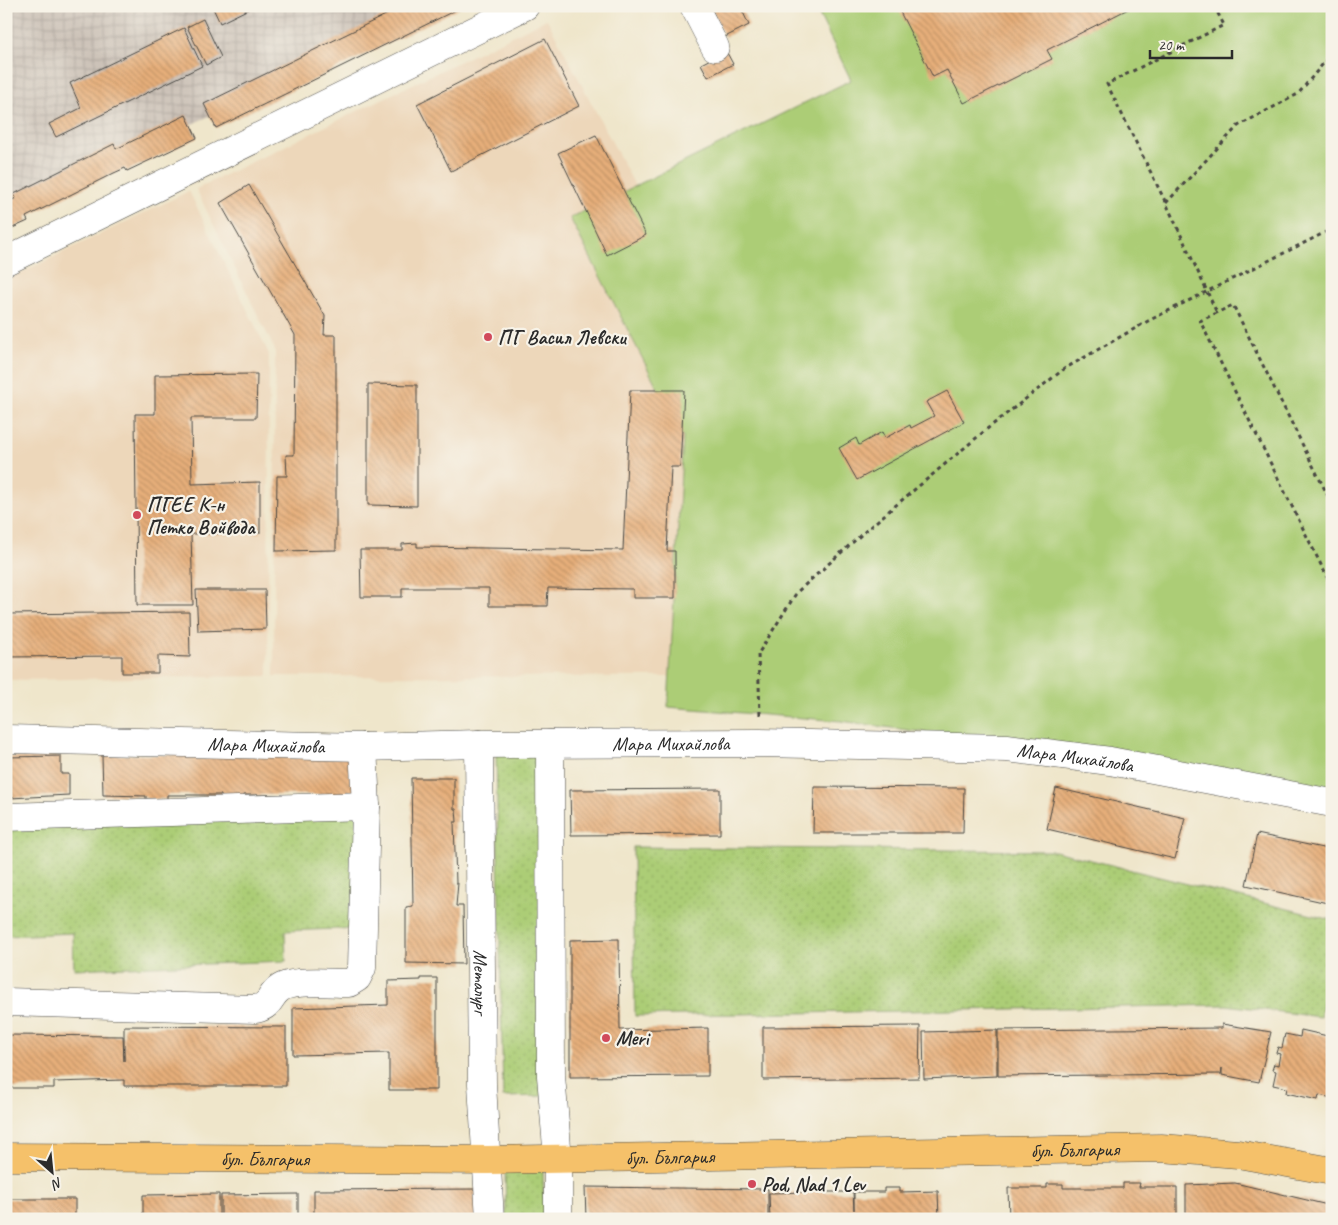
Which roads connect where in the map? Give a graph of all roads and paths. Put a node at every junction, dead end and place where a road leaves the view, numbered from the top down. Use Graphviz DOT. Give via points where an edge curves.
graph roads {
  1 [pos="524,6"];
  2 [pos="694,6"];
  3 [pos="1214,6"];
  4 [pos="715,47"];
  5 [pos="1332,53"];
  6 [pos="1166,203"];
  7 [pos="1332,229"];
  8 [pos="6,261"];
  9 [pos="1207,290"];
  10 [pos="1217,313"];
  11 [pos="1332,504"];
  12 [pos="1332,587"];
  13 [pos="6,739"];
  14 [pos="760,743"];
  15 [pos="479,744"];
  16 [pos="550,744"];
  17 [pos="363,747"];
  18 [pos="1332,803"];
  19 [pos="366,806"];
  20 [pos="6,817"];
  21 [pos="6,1002"];
  22 [pos="6,1158"];
  23 [pos="558,1159"];
  24 [pos="488,1160"];
  25 [pos="1332,1171"];
  26 [pos="490,1219"];
  27 [pos="558,1219"];
  1 -- 8 [label="street"];
  2 -- 4 [label="street"];
  3 -- 6 [label="path" via="1224,25 1107,84"];
  5 -- 6 [label="path" via="1298,94 1238,126"];
  6 -- 9 [label="path"];
  7 -- 9 [label="path"];
  9 -- 10 [label="path"];
  9 -- 14 [label="path" via="1064,368 987,429 797,592 758,654"];
  10 -- 11 [label="path" via="1234,304"];
  10 -- 12 [label="path" via="1200,321"];
  13 -- 17 [label="street, Мара Михайлова"];
  14 -- 16 [label="street, Мара Михайлова"];
  14 -- 18 [label="street, Мара Михайлова" via="1007,748 1110,761"];
  15 -- 16 [label="street, Мара Михайлова"];
  15 -- 17 [label="street, Мара Михайлова"];
  15 -- 24 [label="street, Металург" via="482,1084"];
  16 -- 23 [label="street" via="551,1076"];
  17 -- 19 [label="street"];
  19 -- 20 [label="street"];
  19 -- 21 [label="street" via="362,968 357,978 349,983 290,984 278,990 265,1007 256,1009"];
  22 -- 24 [label="main road, бул. България"];
  23 -- 24 [label="main road, бул. България"];
  23 -- 25 [label="main road, бул. България" via="1161,1148 1238,1154"];
  23 -- 27 [label="street"];
  24 -- 26 [label="street, Металург"];
}
